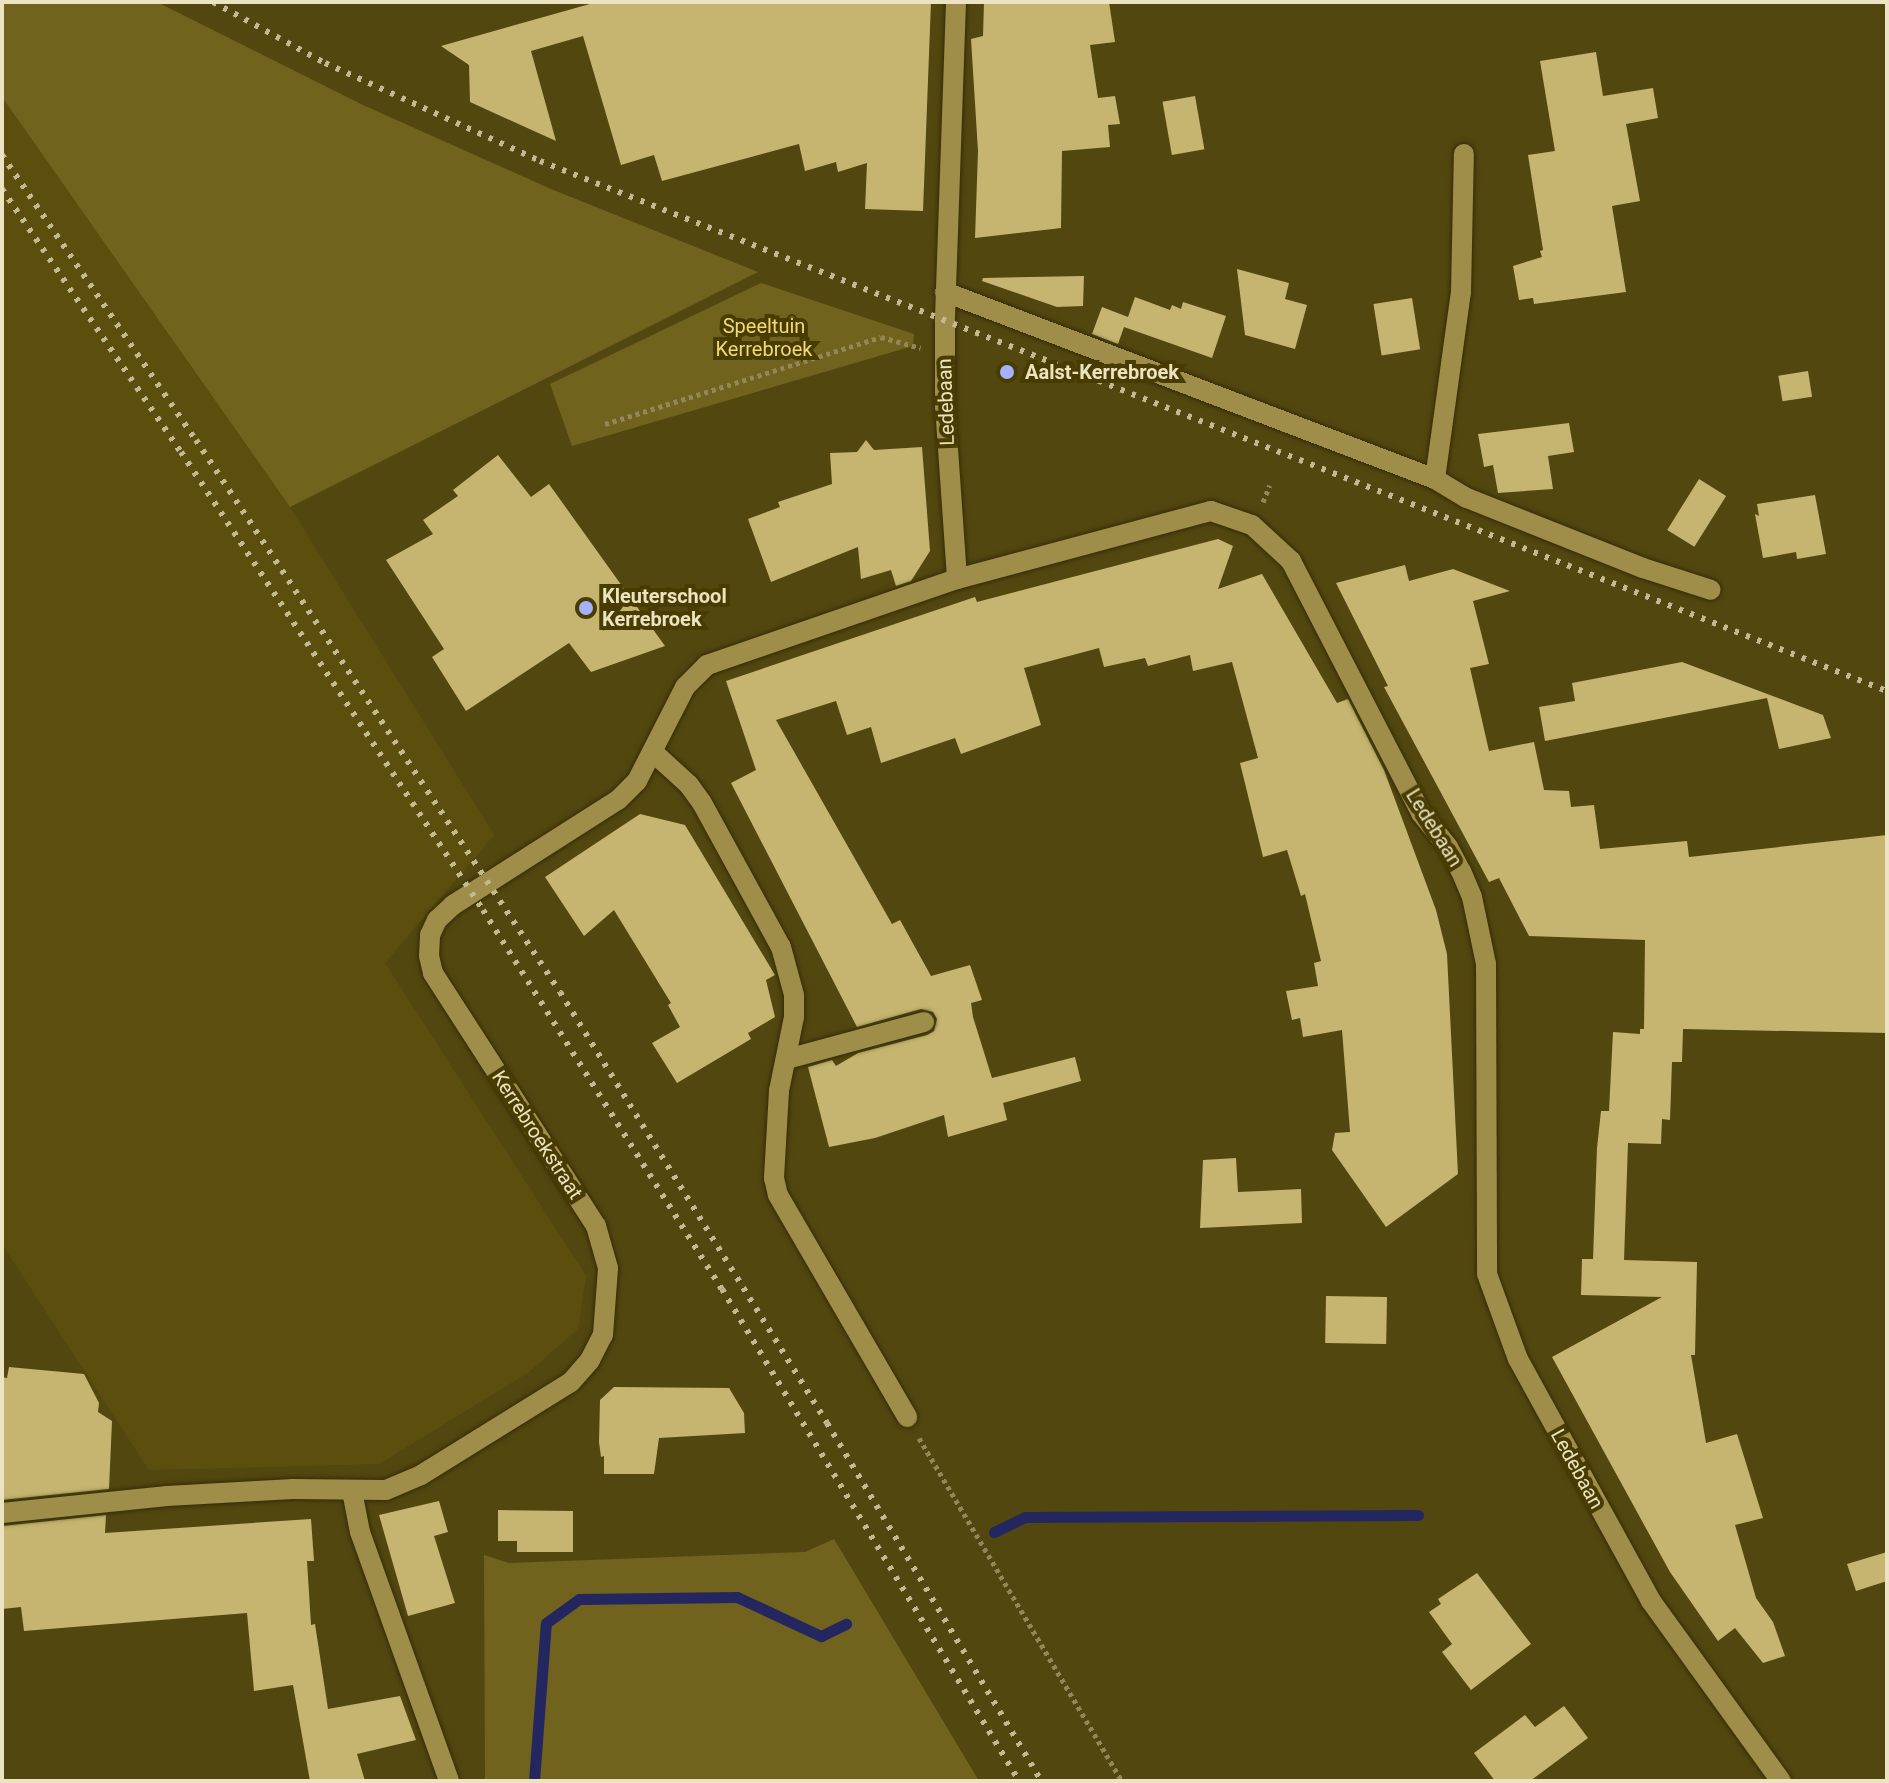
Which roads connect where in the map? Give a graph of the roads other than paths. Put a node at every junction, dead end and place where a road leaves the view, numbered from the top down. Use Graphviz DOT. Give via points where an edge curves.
graph roads {
  1 [pos="956,2"];
  2 [pos="1464,154"];
  3 [pos="945,292"];
  4 [pos="1435,479"];
  5 [pos="957,579"];
  6 [pos="1711,590"];
  7 [pos="654,753"];
  8 [pos="924,1022"];
  9 [pos="787,1059"];
  10 [pos="907,1417"];
  11 [pos="352,1491"];
  12 [pos="2,1513"];
  13 [pos="449,1781"];
  14 [pos="1781,1781"];
  1 -- 3 [label="street, Ledebaan"];
  2 -- 4 [label="street" via="1461,292"];
  3 -- 4 [label="street"];
  3 -- 5 [label="street, Ledebaan" via="948,468"];
  4 -- 6 [label="street" via="1482,504"];
  5 -- 7 [label="street, Kerrebroekstraat" via="707,665 685,687"];
  5 -- 14 [label="street, Ledebaan" via="1211,511 1252,525 1291,561 1421,813 1448,847 1472,897 1486,964 1487,1274 1518,1359 1651,1601"];
  7 -- 9 [label="street" via="702,803 781,947 794,995"];
  7 -- 11 [label="street, Kerrebroekstraat" via="618,800 453,905 430,935 433,973 596,1226 608,1268 603,1335 590,1360 559,1389 421,1475 386,1490"];
  8 -- 9 [label="street"];
  9 -- 10 [label="street" via="779,1091 774,1178 778,1195"];
  11 -- 12 [label="street, Kerrebroekstraat" via="183,1495"];
  11 -- 13 [label="street" via="360,1532"];
}
